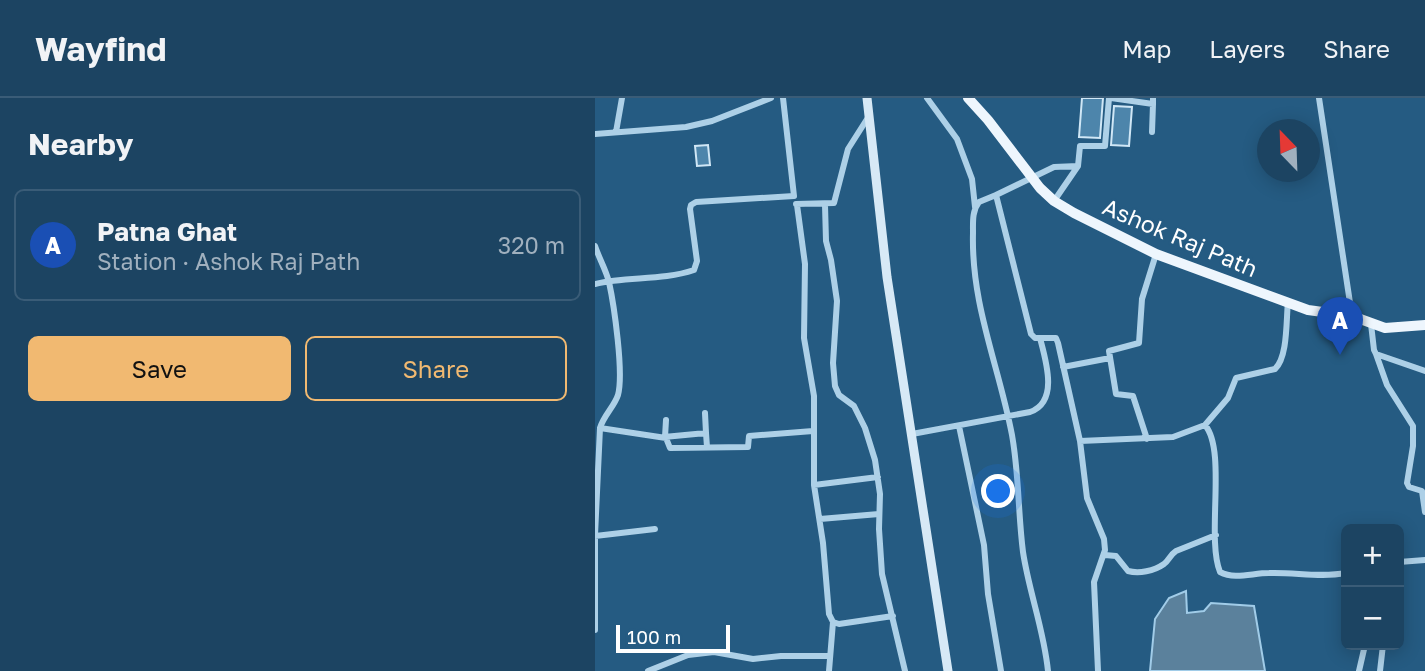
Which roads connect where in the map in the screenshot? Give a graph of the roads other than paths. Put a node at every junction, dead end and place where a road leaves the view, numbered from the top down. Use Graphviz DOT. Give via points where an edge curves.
graph roads {
  1 [pos="622,98"];
  2 [pos="771,98"];
  3 [pos="783,98"];
  4 [pos="867,98"];
  5 [pos="927,98"];
  6 [pos="968,98"];
  7 [pos="1110,98"];
  8 [pos="1319,98"];
  9 [pos="1153,101"];
  10 [pos="869,116"];
  11 [pos="616,132"];
  12 [pos="1152,132"];
  13 [pos="595,134"];
  14 [pos="1078,166"];
  15 [pos="1030,177"];
  16 [pos="996,195"];
  17 [pos="794,196"];
  18 [pos="1055,201"];
  19 [pos="797,205"];
  20 [pos="825,205"];
  21 [pos="975,207"];
  22 [pos="595,246"];
  23 [pos="1156,254"];
  24 [pos="608,281"];
  25 [pos="595,284"];
  26 [pos="1288,302"];
  27 [pos="1352,316"];
  28 [pos="1371,324"];
  29 [pos="1425,326"];
  30 [pos="1040,338"];
  31 [pos="1377,354"];
  32 [pos="1110,358"];
  33 [pos="1063,366"];
  34 [pos="1425,372"];
  35 [pos="705,413"];
  36 [pos="1007,416"];
  37 [pos="666,420"];
  38 [pos="1205,425"];
  39 [pos="959,426"];
  40 [pos="600,428"];
  41 [pos="813,431"];
  42 [pos="706,433"];
  43 [pos="912,435"];
  44 [pos="664,437"];
  45 [pos="1147,439"];
  46 [pos="1080,441"];
  47 [pos="708,447"];
  48 [pos="878,477"];
  49 [pos="814,485"];
  50 [pos="1425,512"];
  51 [pos="879,514"];
  52 [pos="820,519"];
  53 [pos="655,529"];
  54 [pos="1216,535"];
  55 [pos="595,536"];
  56 [pos="1105,555"];
  57 [pos="1425,560"];
  58 [pos="1404,562"];
  59 [pos="1341,574"];
  60 [pos="893,616"];
  61 [pos="833,622"];
  62 [pos="595,630"];
  63 [pos="1364,650"];
  64 [pos="1382,650"];
  65 [pos="830,656"];
  66 [pos="648,671"];
  67 [pos="829,671"];
  68 [pos="905,671"];
  69 [pos="948,671"];
  70 [pos="1001,671"];
  71 [pos="1048,671"];
  72 [pos="1098,671"];
  73 [pos="1359,671"];
  74 [pos="1380,671"];
  1 -- 11 [label="street"];
  2 -- 11 [label="street" via="686,127"];
  3 -- 17 [label="street"];
  4 -- 10 [label="main road"];
  5 -- 21 [label="street" via="957,139 972,179"];
  6 -- 15 [label="main road, Ashok Raj Path"];
  7 -- 9 [label="street"];
  7 -- 14 [label="street" via="1105,146 1080,146"];
  8 -- 27 [label="street"];
  9 -- 12 [label="street"];
  10 -- 20 [label="street" via="848,149 837,199"];
  10 -- 43 [label="main road" via="887,277"];
  11 -- 13 [label="street"];
  14 -- 15 [label="street" via="1061,165"];
  14 -- 18 [label="street"];
  15 -- 16 [label="street"];
  15 -- 18 [label="main road, Ashok Raj Path"];
  16 -- 21 [label="street"];
  16 -- 30 [label="street" via="1031,334"];
  17 -- 19 [label="street"];
  17 -- 24 [label="street" via="696,202 690,209 697,261 694,271"];
  18 -- 23 [label="main road, Ashok Raj Path"];
  19 -- 20 [label="street"];
  19 -- 41 [label="street" via="805,264 804,338 814,396"];
  20 -- 48 [label="street" via="837,306 835,386 860,419"];
  21 -- 36 [label="street" via="979,309"];
  22 -- 24 [label="street"];
  23 -- 26 [label="main road, Ashok Raj Path"];
  23 -- 32 [label="street" via="1142,299 1139,343 1109,351"];
  24 -- 25 [label="street"];
  24 -- 40 [label="street" via="619,385"];
  26 -- 27 [label="main road, Ashok Raj Path" via="1308,310"];
  26 -- 38 [label="street" via="1279,366 1236,378 1228,398"];
  27 -- 28 [label="main road, Ashok Raj Path"];
  28 -- 29 [label="main road, Ashok Raj Path"];
  28 -- 31 [label="street"];
  30 -- 33 [label="street" via="1056,338"];
  30 -- 36 [label="street" via="1048,381 1044,404"];
  31 -- 34 [label="street"];
  31 -- 50 [label="street" via="1387,385 1413,426 1407,483 1422,491"];
  32 -- 33 [label="street"];
  32 -- 45 [label="street" via="1116,394 1133,396"];
  33 -- 46 [label="street"];
  35 -- 42 [label="street"];
  36 -- 39 [label="street"];
  36 -- 71 [label="street" via="1023,550"];
  37 -- 44 [label="street"];
  38 -- 45 [label="street" via="1178,436"];
  38 -- 54 [label="street" via="1214,457"];
  39 -- 43 [label="street"];
  39 -- 70 [label="street" via="986,555"];
  40 -- 44 [label="street"];
  40 -- 55 [label="street"];
  41 -- 47 [label="street" via="750,436 748,447"];
  41 -- 49 [label="street"];
  42 -- 44 [label="street"];
  42 -- 47 [label="street"];
  43 -- 69 [label="main road"];
  44 -- 47 [label="street" via="670,449"];
  45 -- 46 [label="street"];
  46 -- 56 [label="street" via="1087,498 1104,539"];
  48 -- 49 [label="street"];
  48 -- 51 [label="street"];
  49 -- 52 [label="street"];
  51 -- 52 [label="street"];
  51 -- 60 [label="street" via="882,574"];
  52 -- 61 [label="street"];
  53 -- 55 [label="street"];
  54 -- 56 [label="street" via="1176,551 1165,564 1137,573 1128,571 1115,556"];
  54 -- 59 [label="street" via="1218,566 1225,574"];
  55 -- 62 [label="street"];
  56 -- 72 [label="street" via="1094,582"];
  57 -- 58 [label="street"];
  60 -- 61 [label="street"];
  60 -- 68 [label="street"];
  61 -- 65 [label="street"];
  63 -- 73 [label="street"];
  64 -- 74 [label="street"];
  65 -- 66 [label="street" via="753,659 713,652 688,655"];
  65 -- 67 [label="street"];
}
